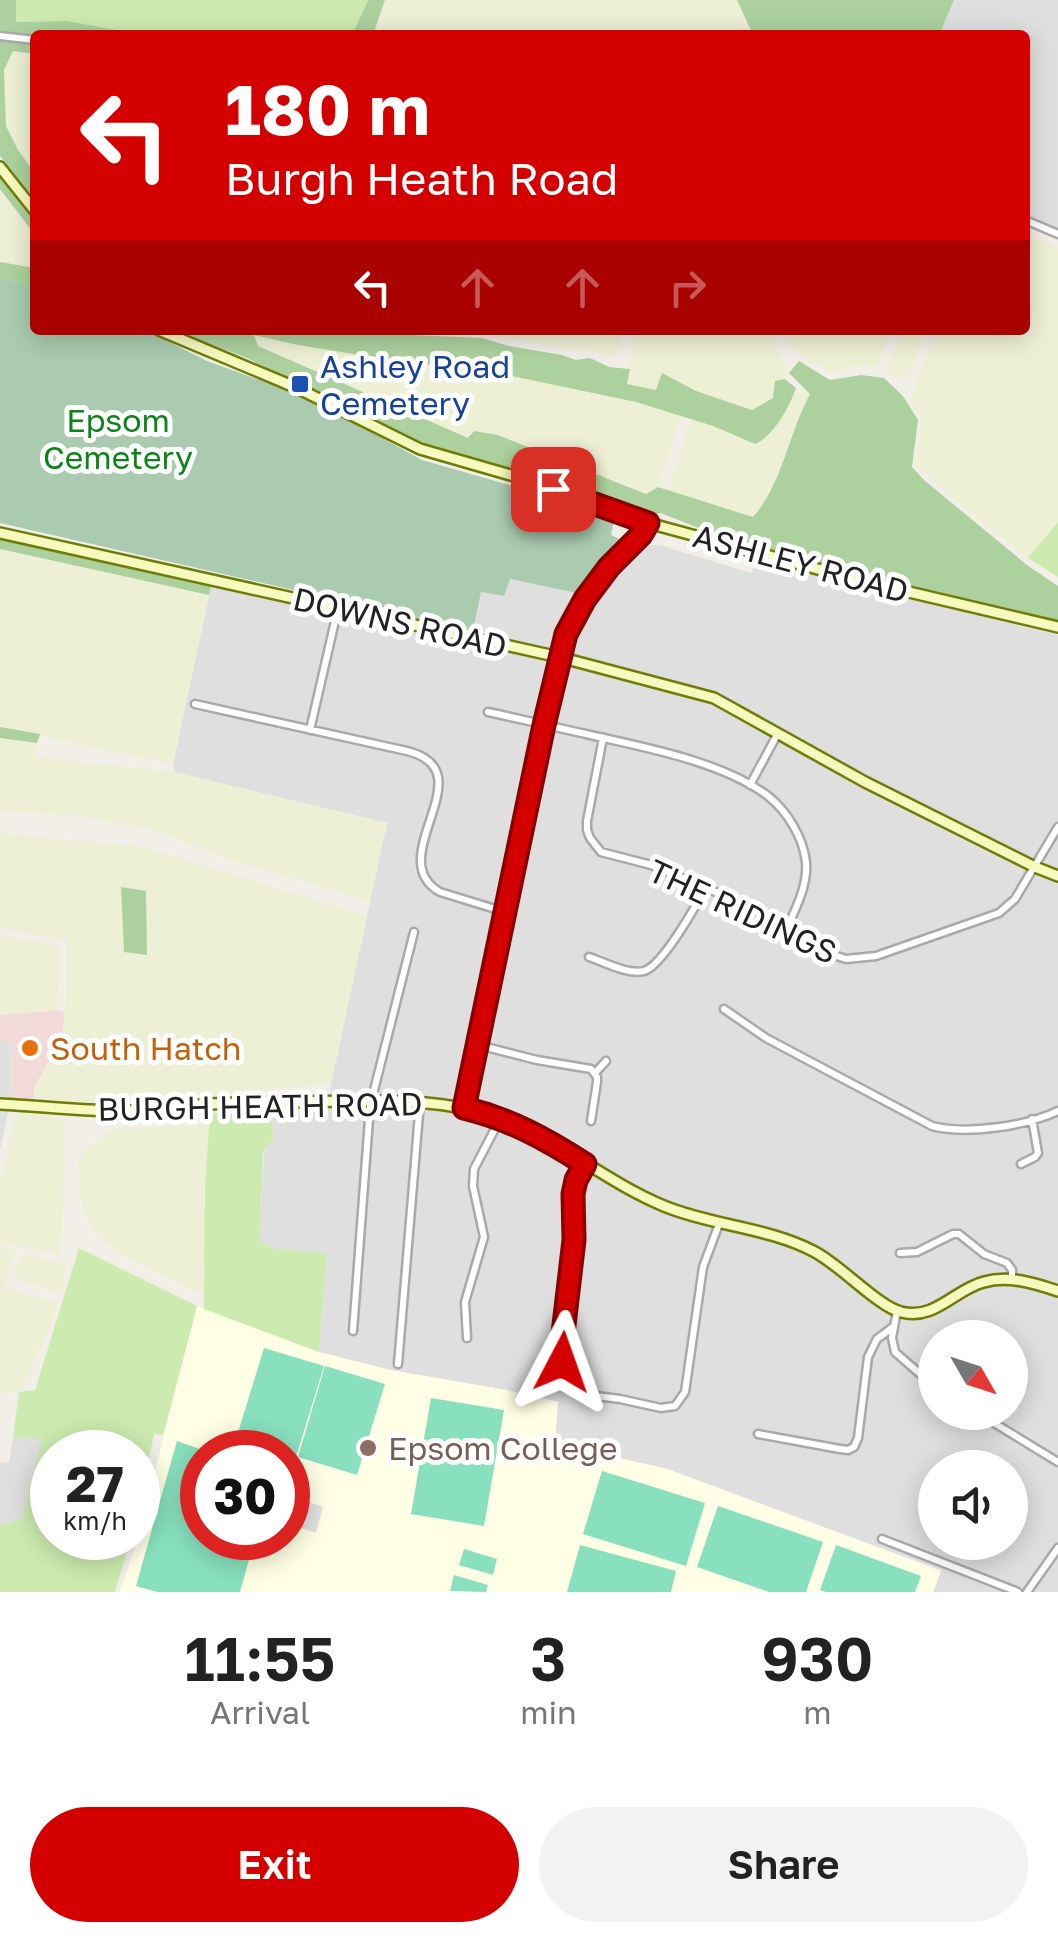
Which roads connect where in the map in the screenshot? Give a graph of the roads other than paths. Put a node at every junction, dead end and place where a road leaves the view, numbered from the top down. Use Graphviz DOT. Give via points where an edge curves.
graph roads {
  1 [pos="0,36"];
  2 [pos="30,39"];
  3 [pos="0,167"];
  4 [pos="30,205"];
  5 [pos="1030,222"];
  6 [pos="1058,234"];
  7 [pos="171,335"];
  8 [pos="648,523"];
  9 [pos="0,532"];
  10 [pos="338,608"];
  11 [pos="1058,627"];
  12 [pos="559,657"];
  13 [pos="195,704"];
  14 [pos="488,712"];
  15 [pos="544,725"];
  16 [pos="310,730"];
  17 [pos="778,733"];
  18 [pos="603,738"];
  19 [pos="750,785"];
  20 [pos="1058,826"];
  21 [pos="1035,867"];
  22 [pos="1058,876"];
  23 [pos="704,886"];
  24 [pos="505,912"];
  25 [pos="787,928"];
  26 [pos="414,932"];
  27 [pos="589,957"];
  28 [pos="724,1008"];
  29 [pos="478,1045"];
  30 [pos="606,1061"];
  31 [pos="595,1072"];
  32 [pos="372,1101"];
  33 [pos="420,1101"];
  34 [pos="0,1104"];
  35 [pos="464,1108"];
  36 [pos="1058,1110"];
  37 [pos="500,1118"];
  38 [pos="590,1120"];
  39 [pos="1032,1120"];
  40 [pos="585,1164"];
  41 [pos="1021,1164"];
  42 [pos="718,1224"];
  43 [pos="900,1253"];
  44 [pos="1012,1279"];
  45 [pos="1058,1292"];
  46 [pos="897,1312"];
  47 [pos="893,1328"];
  48 [pos="353,1331"];
  49 [pos="467,1338"];
  50 [pos="398,1364"];
  51 [pos="918,1373"];
  52 [pos="1006,1430"];
  53 [pos="758,1434"];
  54 [pos="1058,1462"];
  55 [pos="882,1539"];
  56 [pos="1058,1548"];
  57 [pos="1018,1592"];
  58 [pos="1027,1592"];
  1 -- 2 [label="street"];
  3 -- 4 [label="main road"];
  5 -- 6 [label="street"];
  7 -- 8 [label="main road, ASHLEY ROAD" via="420,449"];
  8 -- 11 [label="main road, ASHLEY ROAD"];
  8 -- 12 [label="street" via="585,599"];
  9 -- 10 [label="main road, DOWNS ROAD"];
  10 -- 12 [label="main road, DOWNS ROAD"];
  10 -- 16 [label="street"];
  12 -- 15 [label="street"];
  12 -- 17 [label="main road, DOWNS ROAD" via="714,698"];
  13 -- 16 [label="street"];
  14 -- 15 [label="street"];
  15 -- 18 [label="street"];
  15 -- 24 [label="street"];
  16 -- 24 [label="street" via="416,753 432,764 439,786 421,873 440,892"];
  17 -- 19 [label="street"];
  17 -- 21 [label="main road, DOWNS ROAD"];
  18 -- 19 [label="street" via="670,753"];
  18 -- 23 [label="street, THE RIDINGS" via="587,830 594,846"];
  19 -- 25 [label="street" via="787,816 804,851 803,887"];
  20 -- 21 [label="street, THE RIDINGS"];
  21 -- 22 [label="main road, DOWNS ROAD"];
  21 -- 25 [label="street, THE RIDINGS" via="999,913 867,959 824,952"];
  23 -- 25 [label="street, THE RIDINGS"];
  23 -- 27 [label="street" via="651,968 636,972"];
  24 -- 29 [label="street"];
  26 -- 32 [label="street"];
  28 -- 39 [label="street" via="766,1038 932,1126 972,1130"];
  29 -- 31 [label="street"];
  29 -- 35 [label="street"];
  30 -- 31 [label="street"];
  31 -- 38 [label="street"];
  32 -- 33 [label="main road, BURGH HEATH ROAD"];
  32 -- 34 [label="main road, BURGH HEATH ROAD" via="119,1111"];
  32 -- 48 [label="street"];
  33 -- 35 [label="main road, BURGH HEATH ROAD"];
  33 -- 50 [label="street"];
  35 -- 37 [label="main road, BURGH HEATH ROAD"];
  36 -- 39 [label="street"];
  37 -- 40 [label="main road, BURGH HEATH ROAD"];
  37 -- 49 [label="street" via="474,1169 484,1237 465,1302"];
  39 -- 41 [label="street" via="1038,1153"];
  40 -- 42 [label="main road, BURGH HEATH ROAD" via="660,1205"];
  40 -- 42 [label="street" via="573,1194 562,1352 566,1375 588,1395 661,1408 681,1400 703,1267"];
  42 -- 46 [label="main road, BURGH HEATH ROAD" via="817,1252"];
  43 -- 44 [label="street" via="960,1234 1007,1263"];
  44 -- 45 [label="main road"];
  44 -- 46 [label="main road" via="974,1285 929,1311"];
  46 -- 47 [label="street"];
  47 -- 51 [label="street" via="898,1356"];
  47 -- 53 [label="street" via="868,1356 854,1447"];
  52 -- 54 [label="street"];
  55 -- 57 [label="street"];
  56 -- 58 [label="street"];
}
